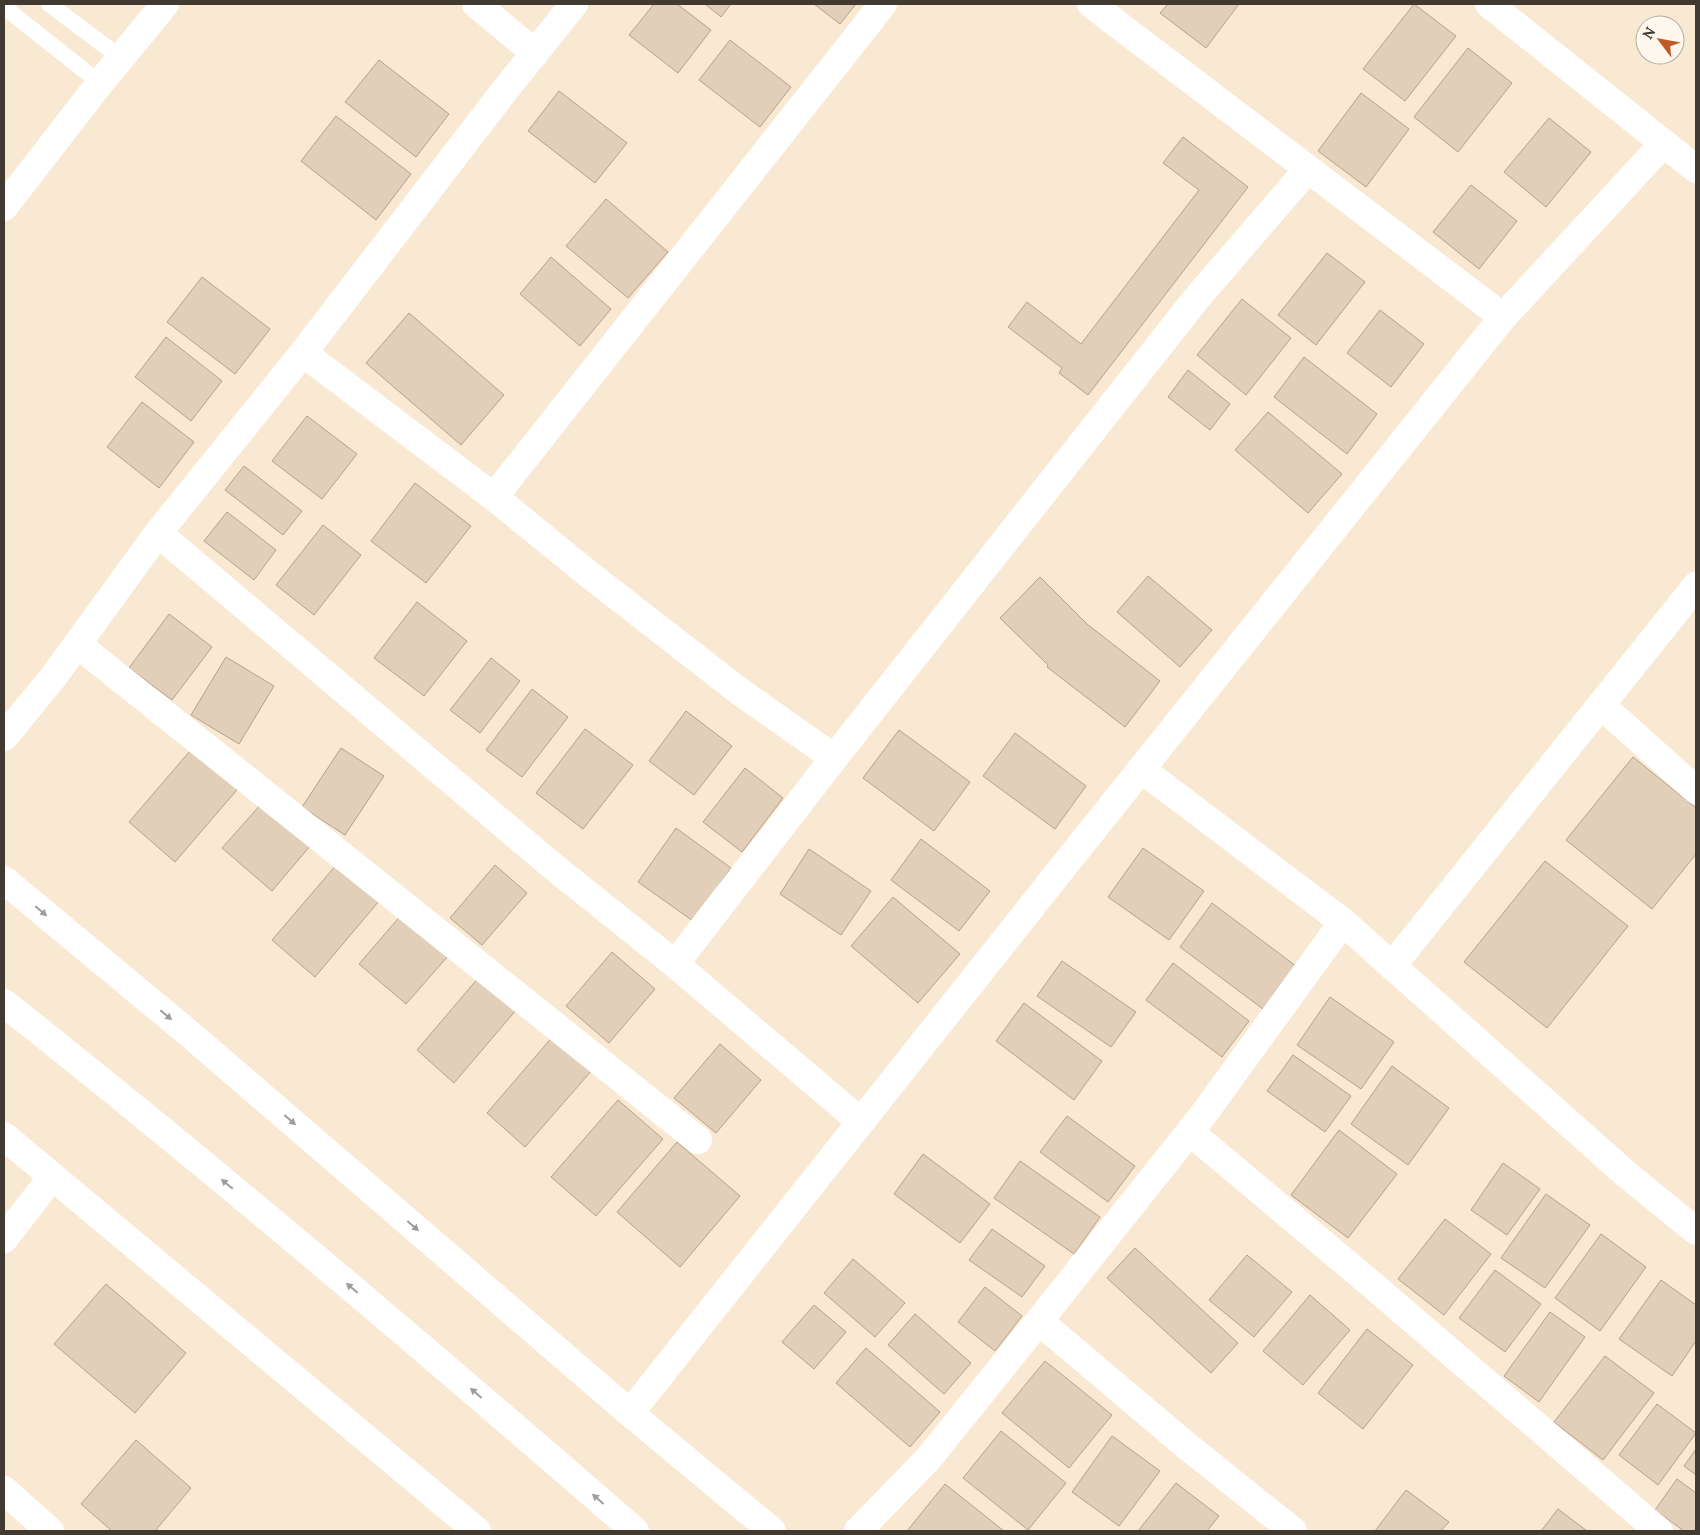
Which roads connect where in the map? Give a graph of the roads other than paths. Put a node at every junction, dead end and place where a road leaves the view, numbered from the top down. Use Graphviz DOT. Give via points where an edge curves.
graph roads {
  1 [pos="49,4"];
  2 [pos="165,4"];
  3 [pos="476,4"];
  4 [pos="574,4"];
  5 [pos="883,4"];
  6 [pos="1091,4"];
  7 [pos="1489,4"];
  8 [pos="4,7"];
  9 [pos="535,53"];
  10 [pos="121,58"];
  11 [pos="100,84"];
  12 [pos="1664,143"];
  13 [pos="1308,168"];
  14 [pos="1696,169"];
  15 [pos="4,207"];
  16 [pos="1503,317"];
  17 [pos="303,353"];
  18 [pos="494,497"];
  19 [pos="158,533"];
  20 [pos="1696,586"];
  21 [pos="77,644"];
  22 [pos="1602,706"];
  23 [pos="4,737"];
  24 [pos="834,758"];
  25 [pos="1141,769"];
  26 [pos="1696,790"];
  27 [pos="4,880"];
  28 [pos="1343,922"];
  29 [pos="675,964"];
  30 [pos="1392,966"];
  31 [pos="4,1003"];
  32 [pos="861,1122"];
  33 [pos="1190,1132"];
  34 [pos="4,1136"];
  35 [pos="698,1140"];
  36 [pos="52,1177"];
  37 [pos="1696,1231"];
  38 [pos="4,1239"];
  39 [pos="1040,1321"];
  40 [pos="630,1413"];
  41 [pos="4,1490"];
  42 [pos="39,1528"];
  43 [pos="477,1531"];
  44 [pos="635,1531"];
  45 [pos="772,1531"];
  46 [pos="858,1531"];
  47 [pos="1293,1531"];
  48 [pos="1659,1531"];
  1 -- 10 [label="lane"];
  2 -- 10 [label="street"];
  3 -- 9 [label="street"];
  4 -- 9 [label="street"];
  5 -- 18 [label="street"];
  6 -- 13 [label="street"];
  7 -- 12 [label="street"];
  8 -- 11 [label="lane"];
  9 -- 17 [label="street"];
  10 -- 11 [label="street"];
  11 -- 15 [label="street"];
  12 -- 14 [label="street"];
  12 -- 16 [label="street"];
  13 -- 16 [label="street"];
  13 -- 24 [label="street" via="1196,299"];
  16 -- 25 [label="street"];
  17 -- 18 [label="street"];
  17 -- 19 [label="street"];
  18 -- 24 [label="street" via="739,691"];
  19 -- 21 [label="street"];
  19 -- 29 [label="street" via="555,868"];
  20 -- 22 [label="street"];
  21 -- 23 [label="street"];
  21 -- 35 [label="street"];
  22 -- 26 [label="street"];
  22 -- 30 [label="street"];
  24 -- 29 [label="street"];
  25 -- 28 [label="street"];
  25 -- 32 [label="street"];
  27 -- 40 [label="street, one-way" via="192,1036"];
  28 -- 30 [label="street"];
  28 -- 33 [label="street"];
  29 -- 32 [label="street"];
  30 -- 37 [label="street" via="1626,1174"];
  44 -- 31 [label="street, one-way" via="436,1358 120,1095"];
  32 -- 40 [label="street"];
  33 -- 39 [label="street"];
  33 -- 48 [label="street"];
  34 -- 36 [label="street"];
  36 -- 38 [label="street"];
  36 -- 43 [label="street"];
  39 -- 46 [label="street" via="928,1459"];
  39 -- 47 [label="street"];
  40 -- 45 [label="street"];
  41 -- 42 [label="street"];
}
